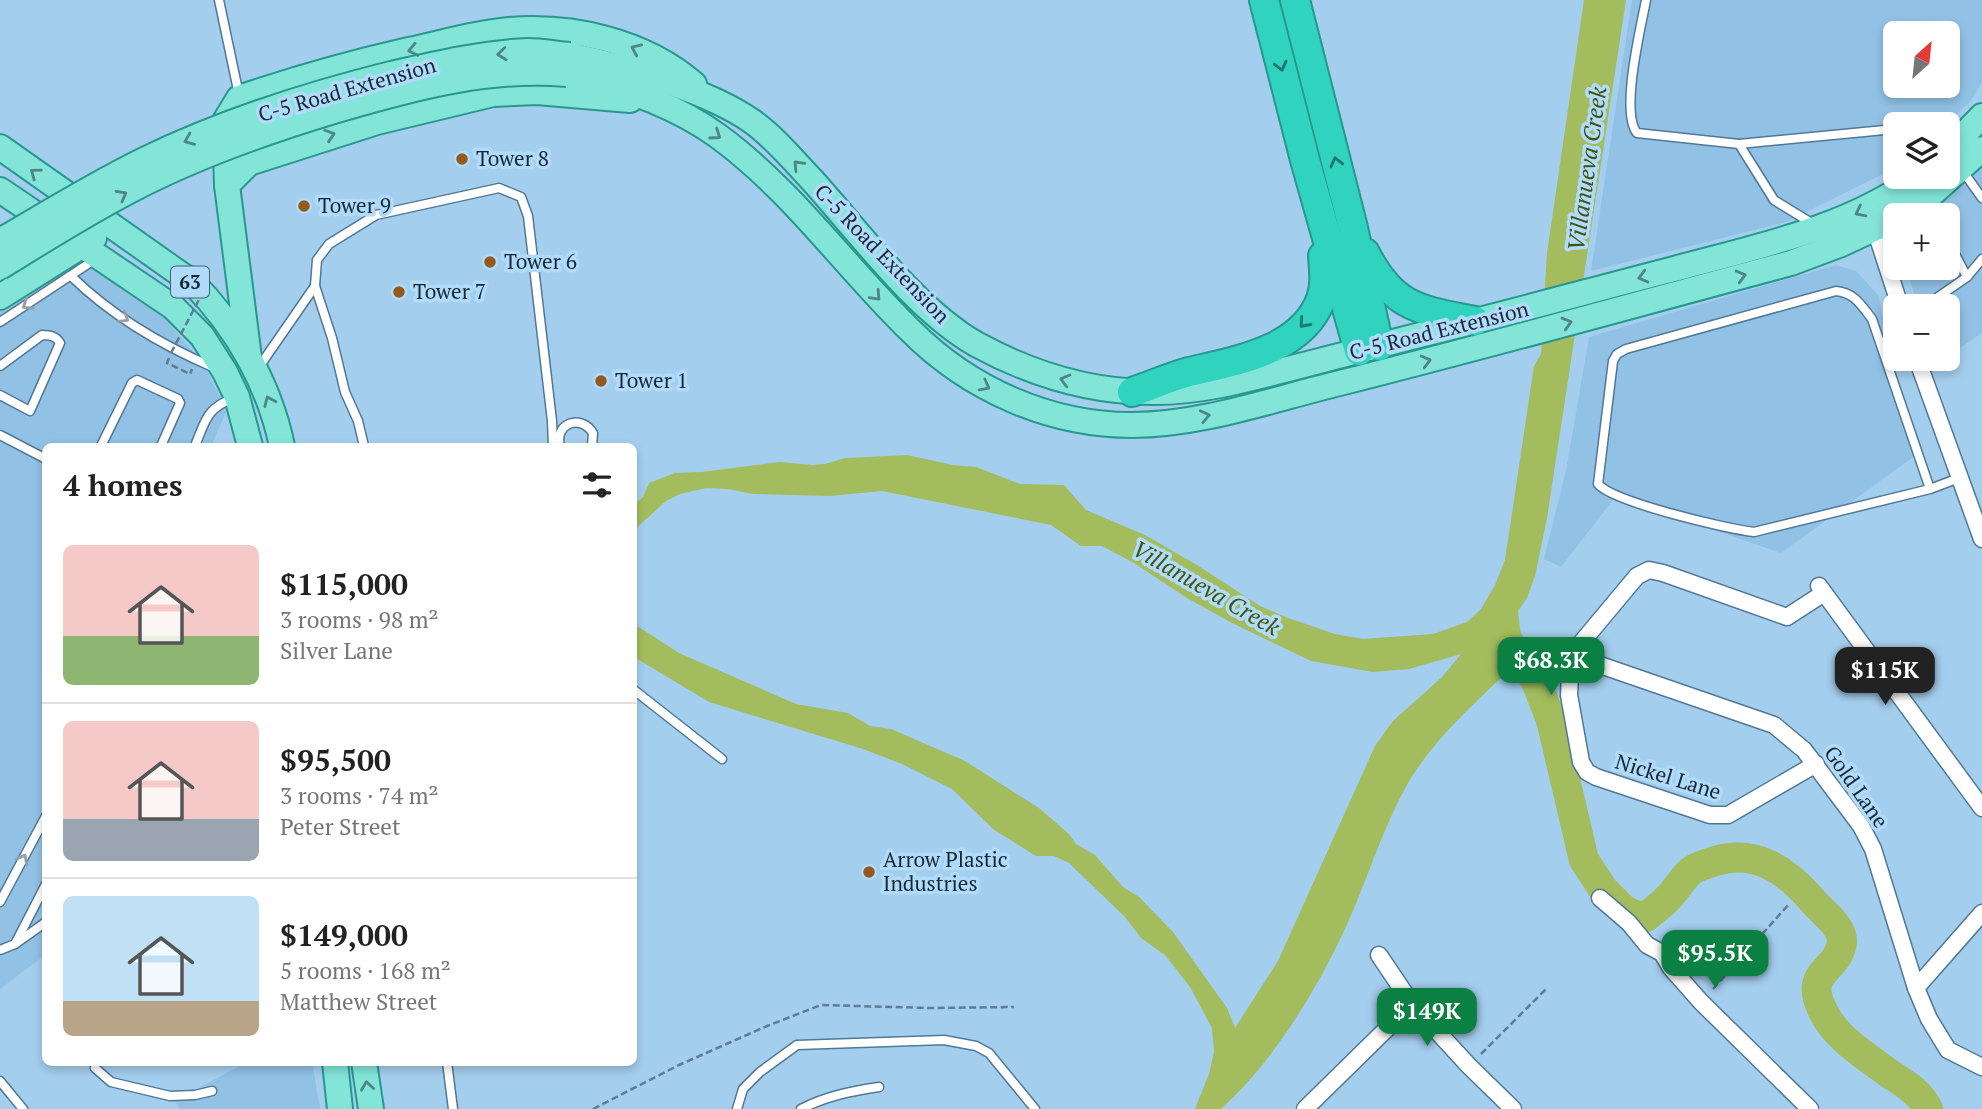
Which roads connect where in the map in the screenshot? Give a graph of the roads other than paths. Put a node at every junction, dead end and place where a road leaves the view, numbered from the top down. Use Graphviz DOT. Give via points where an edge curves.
graph roads {
  1 [pos="219,0"];
  2 [pos="1264,0"];
  3 [pos="1295,0"];
  4 [pos="1646,0"];
  5 [pos="569,65"];
  6 [pos="288,82"];
  7 [pos="239,97"];
  8 [pos="713,100"];
  9 [pos="656,102"];
  10 [pos="1982,116"];
  11 [pos="1883,130"];
  12 [pos="1739,144"];
  13 [pos="299,146"];
  14 [pos="0,147"];
  15 [pos="1982,149"];
  16 [pos="1960,152"];
  17 [pos="1960,158"];
  18 [pos="1960,167"];
  19 [pos="228,186"];
  20 [pos="0,190"];
  21 [pos="1924,195"];
  22 [pos="1982,198"];
  23 [pos="1321,212"];
  24 [pos="1883,225"];
  25 [pos="111,226"];
  26 [pos="1353,228"];
  27 [pos="1821,228"];
  28 [pos="0,233"];
  29 [pos="0,241"];
  30 [pos="91,251"];
  31 [pos="1982,260"];
  32 [pos="1960,263"];
  33 [pos="0,267"];
  34 [pos="71,276"];
  35 [pos="1967,276"];
  36 [pos="315,286"];
  37 [pos="1942,294"];
  38 [pos="3,295"];
  39 [pos="1475,321"];
  40 [pos="0,322"];
  41 [pos="1369,348"];
  42 [pos="253,364"];
  43 [pos="0,366"];
  44 [pos="1921,371"];
  45 [pos="225,372"];
  46 [pos="1132,392"];
  47 [pos="0,395"];
  48 [pos="237,397"];
  49 [pos="552,421"];
  50 [pos="565,425"];
  51 [pos="0,435"];
  52 [pos="102,443"];
  53 [pos="161,443"];
  54 [pos="196,443"];
  55 [pos="249,443"];
  56 [pos="281,443"];
  57 [pos="364,443"];
  58 [pos="556,443"];
  59 [pos="556,443"];
  60 [pos="592,443"];
  61 [pos="42,457"];
  62 [pos="1959,478"];
  63 [pos="1930,489"];
  64 [pos="1982,539"];
  65 [pos="1571,654"];
  66 [pos="637,692"];
  67 [pos="722,759"];
  68 [pos="1816,764"];
  69 [pos="1982,808"];
  70 [pos="42,823"];
  71 [pos="42,892"];
  72 [pos="1600,898"];
  73 [pos="0,902"];
  74 [pos="1982,913"];
  75 [pos="42,925"];
  76 [pos="15,944"];
  77 [pos="0,950"];
  78 [pos="1379,956"];
  79 [pos="1916,988"];
  80 [pos="1412,1004"];
  81 [pos="335,1066"];
  82 [pos="365,1066"];
  83 [pos="448,1066"];
  84 [pos="1982,1067"];
  85 [pos="95,1068"];
  86 [pos="0,1081"];
  87 [pos="879,1087"];
  88 [pos="212,1091"];
  89 [pos="23,1109"];
  90 [pos="340,1109"];
  91 [pos="370,1109"];
  92 [pos="453,1109"];
  93 [pos="737,1109"];
  94 [pos="802,1109"];
  95 [pos="1035,1109"];
  96 [pos="1305,1109"];
  97 [pos="1513,1109"];
  98 [pos="1810,1109"];
  1 -- 7 [label="lane"];
  2 -- 23 [label="highway, one-way"];
  26 -- 3 [label="highway, one-way"];
  4 -- 12 [label="lane" via="1633,67 1634,130"];
  5 -- 8 [label="main road, C-5 Road Extension" via="610,64"];
  5 -- 9 [label="main road, C-5 Road Extension"];
  5 -- 29 [label="main road, C-5 Road Extension, one-way, bridge" via="529,51 447,62 285,104 145,159"];
  33 -- 5 [label="main road, C-5 Road Extension, one-way, bridge" via="134,188 271,131 373,99 448,82"];
  6 -- 7 [label="main road"];
  8 -- 6 [label="main road, one-way" via="684,74 636,48 607,38 549,30 489,33"];
  6 -- 13 [label="main road" via="264,100 260,123 275,143"];
  7 -- 19 [label="main road" via="225,121"];
  46 -- 8 [label="main road, C-5 Road Extension, one-way" via="1039,373 958,332 911,291 783,149 752,122"];
  13 -- 9 [label="main road, one-way" via="419,110 513,92"];
  9 -- 24 [label="main road, C-5 Road Extension, one-way" via="716,134 756,167 876,297 947,363 1032,407 1082,420 1131,425 1173,422 1240,408 1530,334 1791,263"];
  10 -- 16 [label="main road, C-5 Road Extension"];
  11 -- 12 [label="lane"];
  12 -- 27 [label="lane" via="1774,200"];
  13 -- 19 [label="main road" via="249,163"];
  25 -- 14 [label="main road, 63, one-way"];
  15 -- 17 [label="main road, C-5 Road Extension"];
  18 -- 22 [label="lane"];
  19 -- 42 [label="main road"];
  20 -- 30 [label="main road, 63"];
  21 -- 27 [label="main road, C-5 Road Extension, one-way" via="1886,199"];
  23 -- 41 [label="highway"];
  23 -- 46 [label="highway, one-way" via="1324,283 1321,300 1302,327 1258,353"];
  25 -- 30 [label="main road"];
  25 -- 42 [label="main road, 63" via="193,284 219,310"];
  26 -- 39 [label="highway" via="1371,264 1399,299 1423,311"];
  26 -- 41 [label="highway"];
  27 -- 39 [label="main road, C-5 Road Extension, one-way"];
  28 -- 38 [label="main road" via="13,243 21,260 18,276"];
  30 -- 34 [label="lane"];
  30 -- 38 [label="main road"];
  30 -- 45 [label="main road, 63" via="173,307 202,336"];
  31 -- 35 [label="lane"];
  32 -- 35 [label="lane"];
  34 -- 40 [label="lane, one-way"];
  34 -- 45 [label="lane, one-way" via="106,306 169,345"];
  35 -- 37 [label="lane"];
  36 -- 42 [label="lane"];
  36 -- 49 [label="lane" via="317,260 328,244 376,215 499,188 521,197 528,216"];
  36 -- 57 [label="lane"];
  39 -- 41 [label="main road, C-5 Road Extension"];
  41 -- 46 [label="main road, C-5 Road Extension" via="1214,387"];
  56 -- 42 [label="main road, 63, one-way" via="275,414"];
  43 -- 47 [label="lane" via="42,335 60,343 30,411"];
  44 -- 62 [label="street"];
  45 -- 48 [label="main road, 63"];
  48 -- 54 [label="lane" via="217,405 207,416"];
  48 -- 55 [label="main road, 63"];
  49 -- 50 [label="lane"];
  49 -- 58 [label="lane"];
  50 -- 59 [label="lane"];
  50 -- 60 [label="lane" via="577,421 589,427"];
  51 -- 61 [label="lane"];
  52 -- 53 [label="lane" via="137,380 180,403"];
  62 -- 63 [label="lane"];
  62 -- 64 [label="street"];
  63 -- 63 [label="lane" via="1754,532 1726,529 1604,491 1598,484 1613,361 1626,349 1836,291 1847,292 1872,319"];
  65 -- 68 [label="street, Gold Lane" via="1773,725"];
  65 -- 68 [label="street, Nickel Lane" via="1569,695 1581,761 1596,777 1720,816"];
  65 -- 69 [label="street" via="1637,576 1649,570 1787,617 1821,589"];
  66 -- 67 [label="lane"];
  68 -- 79 [label="street, Gold Lane" via="1872,849"];
  73 -- 70 [label="lane, one-way"];
  71 -- 76 [label="lane"];
  72 -- 98 [label="street" via="1647,945 1662,953 1701,1002"];
  74 -- 79 [label="street"];
  75 -- 76 [label="lane"];
  76 -- 77 [label="lane"];
  78 -- 80 [label="street"];
  79 -- 84 [label="street, Gold Lane" via="1948,1050"];
  80 -- 96 [label="street"];
  80 -- 97 [label="street"];
  81 -- 90 [label="main road"];
  91 -- 82 [label="main road, one-way"];
  83 -- 92 [label="lane"];
  85 -- 88 [label="lane" via="111,1082 170,1096"];
  86 -- 89 [label="lane"];
  87 -- 94 [label="lane" via="817,1101"];
  93 -- 95 [label="lane" via="751,1080 797,1045 944,1040 989,1053"];
}
